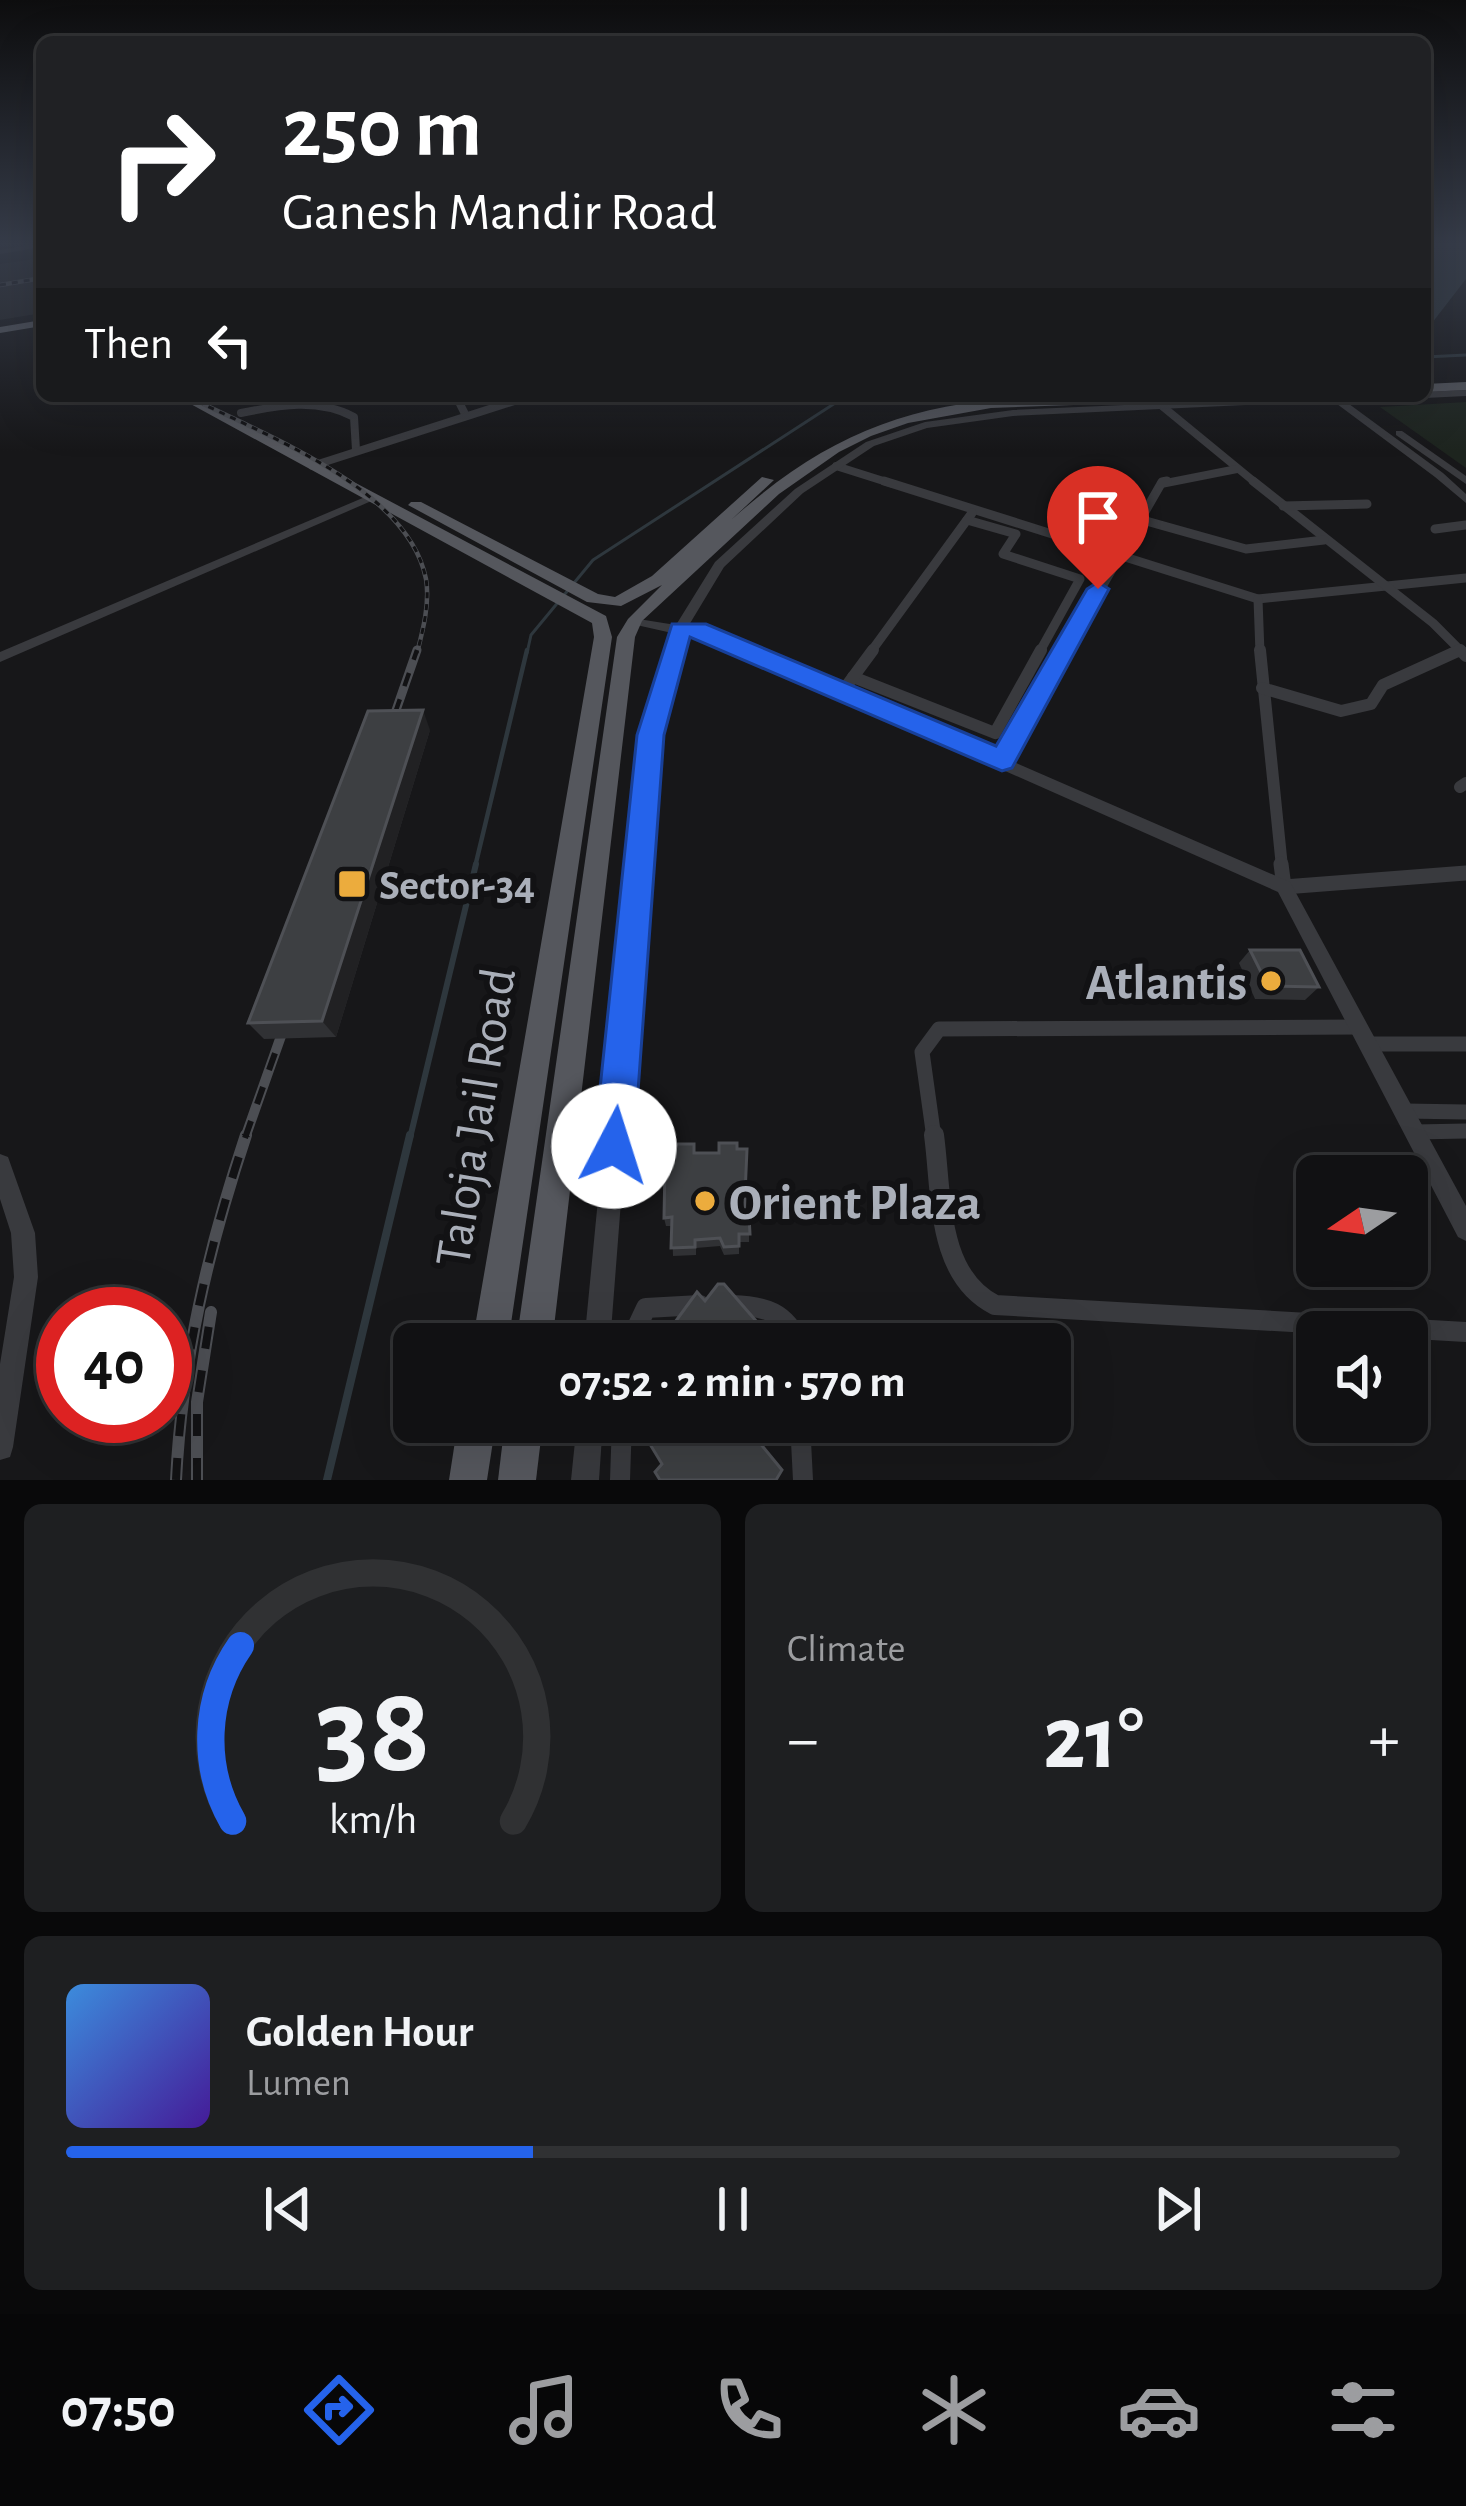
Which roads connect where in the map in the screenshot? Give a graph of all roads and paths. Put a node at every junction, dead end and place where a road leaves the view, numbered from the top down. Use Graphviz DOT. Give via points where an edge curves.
graph roads {
  1 [pos="36,322"];
  2 [pos="0,328"];
  3 [pos="1466,386"];
  4 [pos="1431,388"];
  5 [pos="194,402"];
  6 [pos="220,402"];
  7 [pos="459,402"];
  8 [pos="511,402"];
  9 [pos="967,402"];
  10 [pos="1057,402"];
  11 [pos="1242,402"];
  12 [pos="1348,402"];
  13 [pos="1349,402"];
  14 [pos="1162,406"];
  15 [pos="241,413"];
  16 [pos="466,416"];
  17 [pos="356,451"];
  18 [pos="320,463"];
  19 [pos="836,466"];
  20 [pos="1237,469"];
  21 [pos="1466,482"];
  22 [pos="368,496"];
  23 [pos="1466,500"];
  24 [pos="1367,504"];
  25 [pos="1282,506"];
  26 [pos="971,514"];
  27 [pos="1139,519"];
  28 [pos="1466,525"];
  29 [pos="1435,529"];
  30 [pos="1324,540"];
  31 [pos="1118,554"];
  32 [pos="1466,578"];
  33 [pos="1379,585"];
  34 [pos="566,593"];
  35 [pos="1258,599"];
  36 [pos="621,615"];
  37 [pos="680,629"];
  38 [pos="0,645"];
  39 [pos="1463,653"];
  40 [pos="0,657"];
  41 [pos="853,677"];
  42 [pos="1262,688"];
  43 [pos="842,692"];
  44 [pos="1002,760"];
  45 [pos="1460,873"];
  46 [pos="1284,886"];
  47 [pos="1466,891"];
  48 [pos="1363,1035"];
  49 [pos="1466,1044"];
  50 [pos="1466,1112"];
  51 [pos="1410,1122"];
  52 [pos="1466,1131"];
  53 [pos="0,1166"];
  54 [pos="1463,1216"];
  55 [pos="493,1323"];
  56 [pos="537,1323"];
  57 [pos="599,1323"];
  58 [pos="639,1323"];
  59 [pos="792,1323"];
  60 [pos="1466,1332"];
  61 [pos="474,1443"];
  62 [pos="521,1443"];
  63 [pos="588,1443"];
  64 [pos="621,1443"];
  65 [pos="801,1443"];
  66 [pos="0,1447"];
  67 [pos="468,1480"];
  68 [pos="517,1480"];
  69 [pos="585,1480"];
  70 [pos="620,1480"];
  71 [pos="802,1480"];
  1 -- 2 [label="highway"];
  3 -- 4 [label="main road"];
  5 -- 18 [label="main road"];
  6 -- 15 [label="main road"];
  7 -- 16 [label="street"];
  8 -- 16 [label="street"];
  9 -- 36 [label="main road" via="844,431 748,494"];
  10 -- 36 [label="main road" via="982,406 867,432 753,509"];
  11 -- 14 [label="street"];
  12 -- 23 [label="street"];
  13 -- 21 [label="street"];
  14 -- 19 [label="street" via="941,422 892,435"];
  14 -- 20 [label="street"];
  15 -- 17 [label="street" via="301,404 346,411 354,417"];
  15 -- 18 [label="main road"];
  16 -- 17 [label="street"];
  17 -- 18 [label="street"];
  18 -- 22 [label="main road"];
  18 -- 34 [label="main road"];
  19 -- 26 [label="street"];
  19 -- 37 [label="street" via="733,549"];
  20 -- 25 [label="street"];
  20 -- 27 [label="street" via="1166,478"];
  22 -- 34 [label="main road"];
  22 -- 38 [label="street"];
  22 -- 40 [label="street"];
  24 -- 25 [label="street"];
  25 -- 30 [label="street"];
  26 -- 31 [label="street"];
  26 -- 41 [label="street"];
  26 -- 41 [label="street" via="1016,535 1003,554 1080,579 995,733"];
  27 -- 30 [label="street" via="1246,549"];
  27 -- 31 [label="street"];
  28 -- 29 [label="street"];
  30 -- 33 [label="street"];
  31 -- 35 [label="street"];
  31 -- 44 [label="street"];
  32 -- 33 [label="street"];
  33 -- 35 [label="street"];
  33 -- 39 [label="street"];
  34 -- 36 [label="main road"];
  35 -- 42 [label="street"];
  36 -- 37 [label="street"];
  36 -- 55 [label="main road, Taloja Jail Road" via="603,637"];
  36 -- 56 [label="main road, Taloja Jail Road" via="626,637"];
  37 -- 43 [label="street"];
  37 -- 57 [label="street" via="650,735"];
  39 -- 42 [label="street" via="1383,685 1371,704 1341,711"];
  41 -- 43 [label="street"];
  42 -- 46 [label="street"];
  43 -- 44 [label="street"];
  44 -- 46 [label="street"];
  45 -- 46 [label="street"];
  45 -- 47 [label="street"];
  46 -- 48 [label="street"];
  48 -- 49 [label="street"];
  48 -- 51 [label="street"];
  48 -- 60 [label="street" via="939,1029 922,1052 952,1263 974,1294 995,1305"];
  50 -- 51 [label="street"];
  51 -- 52 [label="street"];
  51 -- 54 [label="street"];
  53 -- 66 [label="street" via="23,1233 26,1277"];
  58 -- 59 [label="street" via="646,1308 766,1305"];
  61 -- 67 [label="main road"];
  62 -- 68 [label="main road"];
  63 -- 69 [label="street"];
  64 -- 70 [label="street"];
  65 -- 71 [label="street"];
}
